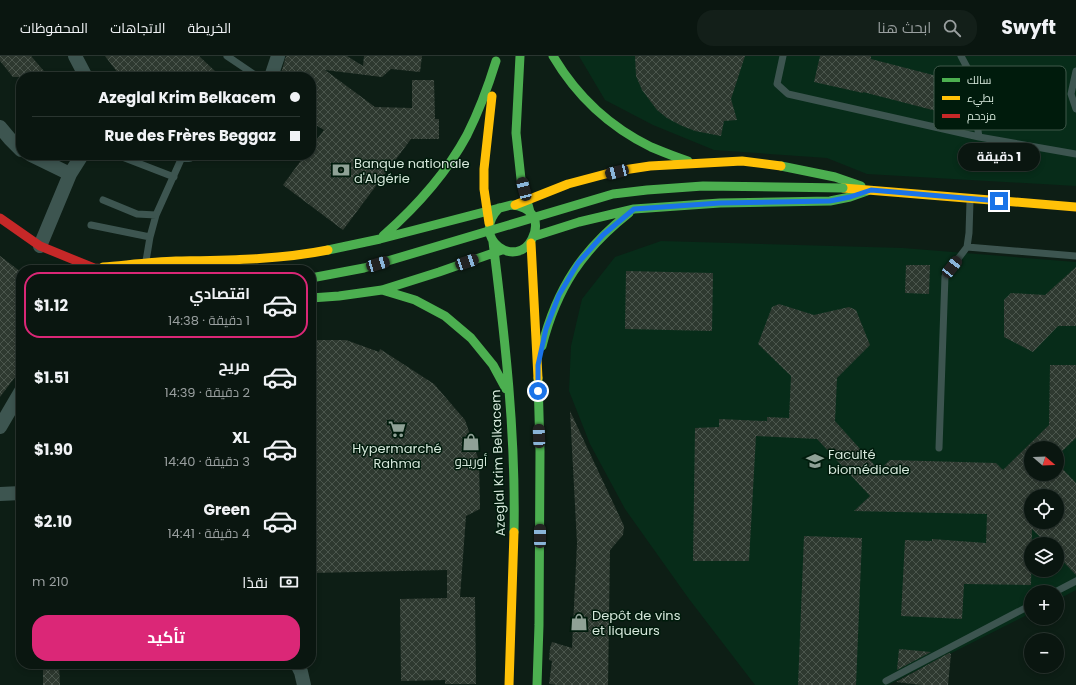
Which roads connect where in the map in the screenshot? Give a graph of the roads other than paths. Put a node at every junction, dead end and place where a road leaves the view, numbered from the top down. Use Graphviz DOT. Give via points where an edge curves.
graph roads {
  1 [pos="75,56"];
  2 [pos="227,56"];
  3 [pos="278,56"];
  4 [pos="520,56"];
  5 [pos="553,56"];
  6 [pos="783,56"];
  7 [pos="961,56"];
  8 [pos="496,59"];
  9 [pos="966,66"];
  10 [pos="1076,71"];
  11 [pos="83,72"];
  12 [pos="251,72"];
  13 [pos="273,72"];
  14 [pos="1076,109"];
  15 [pos="0,127"];
  16 [pos="934,127"];
  17 [pos="948,130"];
  18 [pos="978,130"];
  19 [pos="979,137"];
  20 [pos="16,145"];
  21 [pos="1076,154"];
  22 [pos="41,160"];
  23 [pos="79,160"];
  24 [pos="129,160"];
  25 [pos="181,160"];
  26 [pos="696,163"];
  27 [pos="70,174"];
  28 [pos="174,177"];
  29 [pos="871,190"];
  30 [pos="970,198"];
  31 [pos="104,200"];
  32 [pos="526,200"];
  33 [pos="515,205"];
  34 [pos="499,208"];
  35 [pos="1076,208"];
  36 [pos="634,209"];
  37 [pos="487,211"];
  38 [pos="530,212"];
  39 [pos="156,215"];
  40 [pos="0,218"];
  41 [pos="490,224"];
  42 [pos="91,225"];
  43 [pos="150,237"];
  44 [pos="380,239"];
  45 [pos="533,240"];
  46 [pos="40,246"];
  47 [pos="967,248"];
  48 [pos="499,251"];
  49 [pos="1076,256"];
  50 [pos="145,264"];
  51 [pos="86,265"];
  52 [pos="135,265"];
  53 [pos="316,277"];
  54 [pos="382,290"];
  55 [pos="316,298"];
  56 [pos="538,365"];
  57 [pos="509,393"];
  58 [pos="16,400"];
  59 [pos="0,427"];
  60 [pos="938,448"];
  61 [pos="16,493"];
  62 [pos="0,494"];
  63 [pos="1076,581"];
  64 [pos="1064,587"];
  65 [pos="1024,609"];
  66 [pos="300,669"];
  67 [pos="886,681"];
  68 [pos="304,685"];
  69 [pos="509,685"];
  70 [pos="537,685"];
  1 -- 11 [label="street"];
  2 -- 12 [label="lane"];
  3 -- 13 [label="street"];
  4 -- 32 [label="main road" via="516,133"];
  5 -- 26 [label="main road" via="572,84 615,126 640,142"];
  6 -- 16 [label="lane" via="777,84 788,94"];
  7 -- 9 [label="lane"];
  8 -- 37 [label="main road" via="484,169"];
  8 -- 44 [label="main road" via="475,120 444,173 403,219"];
  10 -- 14 [label="lane" via="1071,94"];
  15 -- 20 [label="street"];
  17 -- 19 [label="lane"];
  18 -- 19 [label="lane"];
  19 -- 21 [label="lane"];
  22 -- 27 [label="street"];
  23 -- 27 [label="street"];
  24 -- 28 [label="lane"];
  25 -- 28 [label="lane"];
  26 -- 29 [label="main road" via="742,162 782,166 835,177"];
  26 -- 32 [label="main road" via="650,166 617,172 568,184"];
  27 -- 46 [label="street"];
  28 -- 39 [label="lane"];
  29 -- 30 [label="main road"];
  29 -- 36 [label="main road" via="830,201 720,203"];
  29 -- 53 [label="main road, bridge" via="703,186 613,194 364,268"];
  30 -- 35 [label="main road"];
  30 -- 47 [label="lane"];
  31 -- 39 [label="lane" via="137,214"];
  32 -- 33 [label="main road"];
  32 -- 38 [label="main road"];
  33 -- 34 [label="main road"];
  33 -- 38 [label="main road"];
  34 -- 37 [label="main road"];
  34 -- 41 [label="main road"];
  36 -- 45 [label="main road" via="579,222"];
  36 -- 56 [label="main road" via="603,235 578,263 559,295 546,329"];
  37 -- 41 [label="main road"];
  37 -- 44 [label="main road"];
  38 -- 45 [label="main road" via="536,227"];
  39 -- 43 [label="lane"];
  40 -- 46 [label="main road"];
  41 -- 48 [label="main road, Azeglal Krim Belkacem" via="489,231"];
  42 -- 43 [label="lane"];
  43 -- 50 [label="lane"];
  44 -- 50 [label="main road" via="308,254"];
  45 -- 48 [label="main road" via="525,249 517,252"];
  45 -- 56 [label="main road"];
  46 -- 51 [label="main road"];
  47 -- 49 [label="lane"];
  47 -- 60 [label="lane" via="945,276"];
  48 -- 54 [label="main road"];
  48 -- 57 [label="main road, Azeglal Krim Belkacem"];
  50 -- 52 [label="main road"];
  54 -- 55 [label="main road"];
  54 -- 57 [label="main road" via="415,300 445,316 471,338 493,365"];
  56 -- 70 [label="main road" via="540,514"];
  57 -- 69 [label="main road, Azeglal Krim Belkacem" via="514,460"];
  58 -- 59 [label="street"];
  61 -- 62 [label="street"];
  63 -- 64 [label="lane"];
  65 -- 67 [label="lane"];
  66 -- 68 [label="street"];
}
